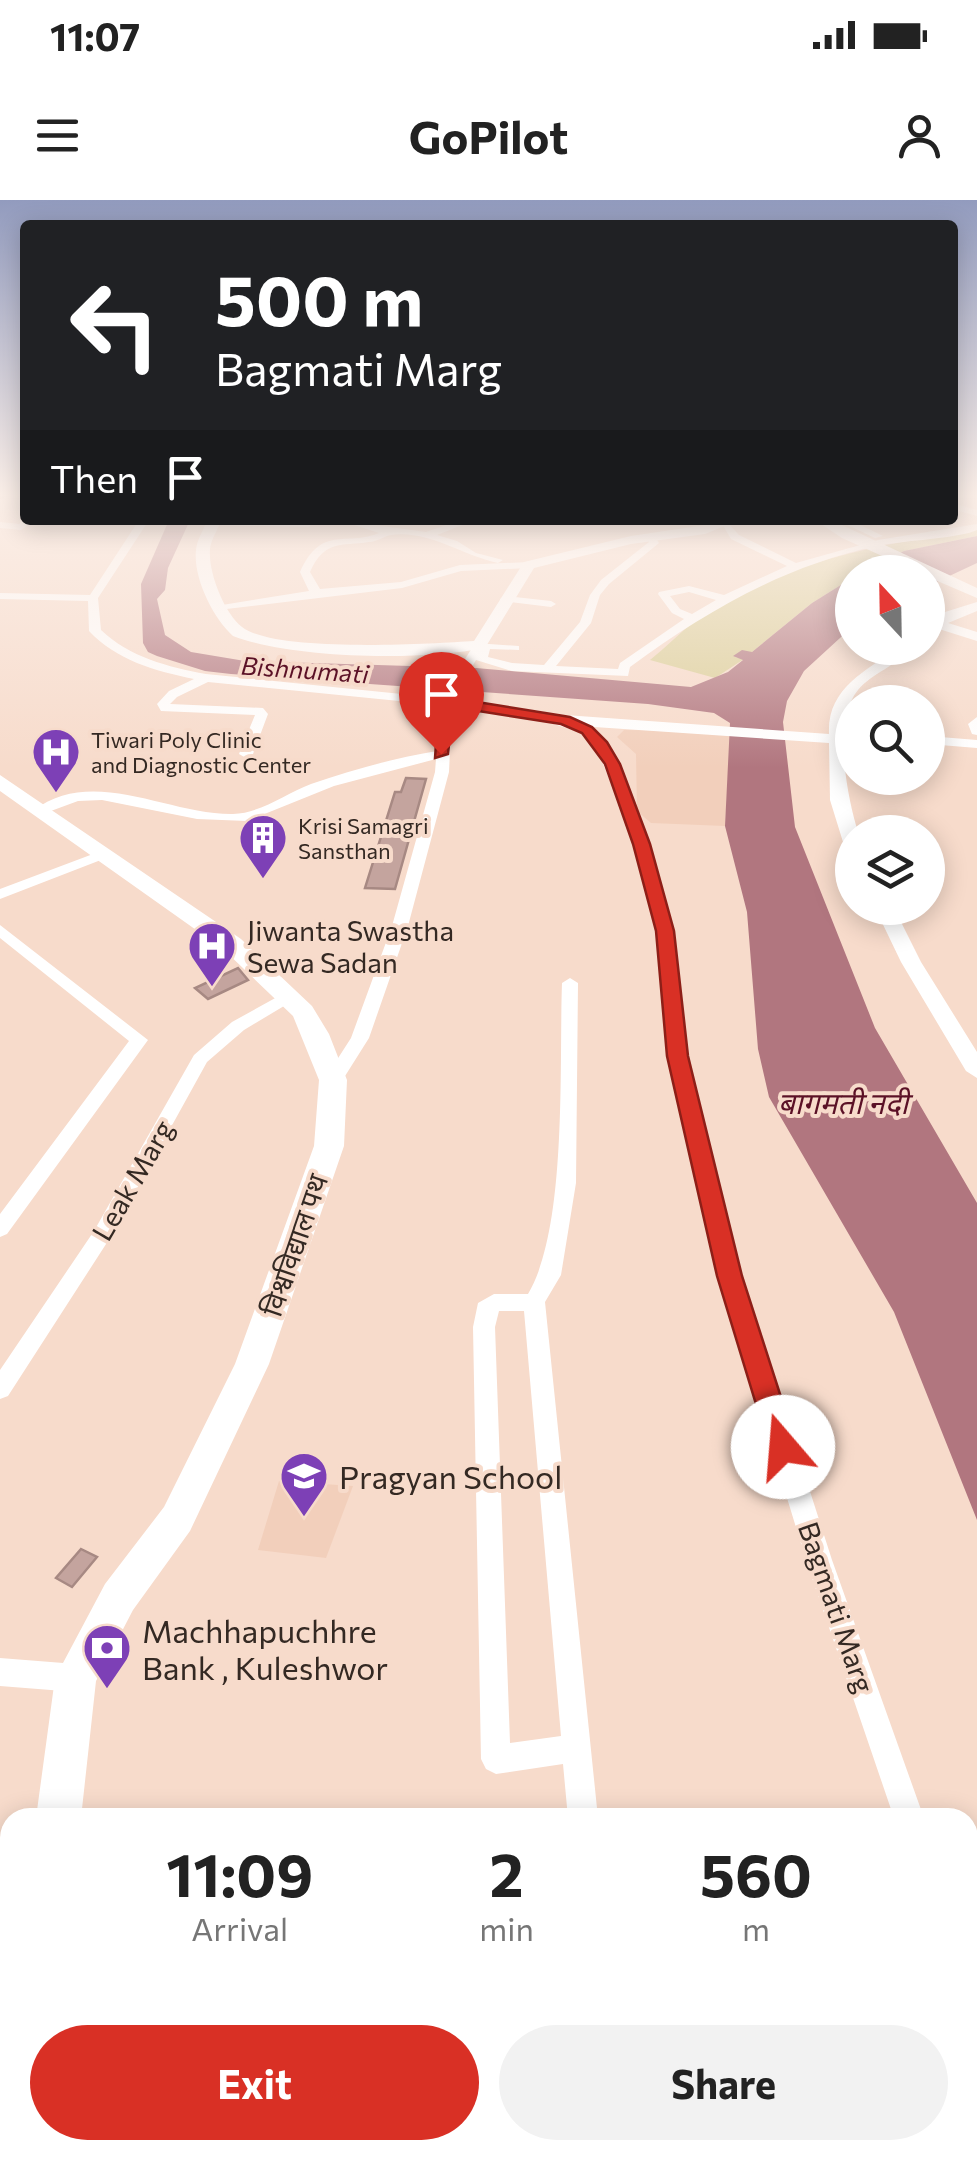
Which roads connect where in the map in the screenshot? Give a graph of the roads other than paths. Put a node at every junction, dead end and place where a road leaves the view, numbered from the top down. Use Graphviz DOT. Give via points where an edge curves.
graph roads {
  1 [pos="101,585"];
  2 [pos="210,585"];
  3 [pos="312,585"];
  4 [pos="398,585"];
  5 [pos="515,585"];
  6 [pos="602,585"];
  7 [pos="750,585"];
  8 [pos="316,593"];
  9 [pos="0,596"];
  10 [pos="93,598"];
  11 [pos="721,598"];
  12 [pos="505,600"];
  13 [pos="551,604"];
  14 [pos="977,606"];
  15 [pos="222,608"];
  16 [pos="690,617"];
  17 [pos="945,621"];
  18 [pos="945,630"];
  19 [pos="977,637"];
  20 [pos="479,648"];
  21 [pos="515,648"];
  22 [pos="884,665"];
  23 [pos="548,668"];
  24 [pos="206,678"];
  25 [pos="853,685"];
  26 [pos="446,701"];
  27 [pos="565,720"];
  28 [pos="977,721"];
  29 [pos="977,731"];
  30 [pos="835,734"];
  31 [pos="945,741"];
  32 [pos="977,744"];
  33 [pos="246,754"];
  34 [pos="441,754"];
  35 [pos="0,781"];
  36 [pos="40,811"];
  37 [pos="102,855"];
  38 [pos="0,894"];
  39 [pos="892,925"];
  40 [pos="0,930"];
  41 [pos="570,983"];
  42 [pos="288,996"];
  43 [pos="977,1071"];
  44 [pos="333,1080"];
  45 [pos="0,1230"];
  46 [pos="534,1302"];
  47 [pos="0,1389"];
  48 [pos="0,1672"];
  49 [pos="76,1678"];
  50 [pos="577,1748"];
  51 [pos="59,1808"];
  52 [pos="582,1808"];
  53 [pos="905,1808"];
  1 -- 10 [label="street"];
  2 -- 15 [label="main road"];
  3 -- 8 [label="street"];
  4 -- 8 [label="street"];
  5 -- 12 [label="main road"];
  6 -- 23 [label="street" via="585,623"];
  7 -- 11 [label="street"];
  8 -- 15 [label="street"];
  9 -- 10 [label="street"];
  10 -- 24 [label="street, Bagmati Marg" via="95,631 114,650"];
  11 -- 16 [label="street"];
  11 -- 16 [label="street" via="690,589 663,594"];
  12 -- 13 [label="street"];
  12 -- 20 [label="main road"];
  14 -- 17 [label="street"];
  15 -- 20 [label="main road" via="238,632 270,640"];
  16 -- 23 [label="street" via="624,666 624,673"];
  18 -- 19 [label="street"];
  20 -- 21 [label="street"];
  20 -- 23 [label="street" via="484,660"];
  20 -- 26 [label="street"];
  22 -- 25 [label="street"];
  24 -- 26 [label="street, Bagmati Marg"];
  24 -- 33 [label="street" via="163,704 262,714"];
  26 -- 27 [label="street, Bagmati Marg"];
  26 -- 34 [label="street"];
  27 -- 30 [label="street" via="809,738"];
  27 -- 53 [label="street, Bagmati Marg" via="602,745 642,844 665,931 678,1056 730,1276"];
  28 -- 29 [label="street"];
  31 -- 32 [label="street"];
  34 -- 36 [label="street" via="313,788 260,815 178,814 80,796"];
  34 -- 44 [label="street" via="442,772 400,926 360,1038"];
  35 -- 36 [label="main road, विश्वविद्याल पथ"];
  36 -- 37 [label="main road, विश्वविद्याल पथ"];
  37 -- 38 [label="street"];
  37 -- 42 [label="main road, विश्वविद्याल पथ" via="232,944"];
  39 -- 43 [label="street"];
  40 -- 45 [label="street" via="139,1040"];
  41 -- 46 [label="street" via="566,1183 550,1276"];
  42 -- 44 [label="main road, विश्वविद्याल पथ" via="316,1034"];
  42 -- 47 [label="street, Leak Marg" via="238,1026 200,1060 102,1236"];
  44 -- 49 [label="main road, विश्वविद्याल पथ" via="329,1146 252,1364 176,1518 119,1597"];
  46 -- 50 [label="street"];
  46 -- 50 [label="street" via="494,1303 486,1309 484,1327 496,1758"];
  48 -- 49 [label="street"];
  49 -- 51 [label="main road, विश्वविद्याल पथ"];
  50 -- 52 [label="street"];
}
